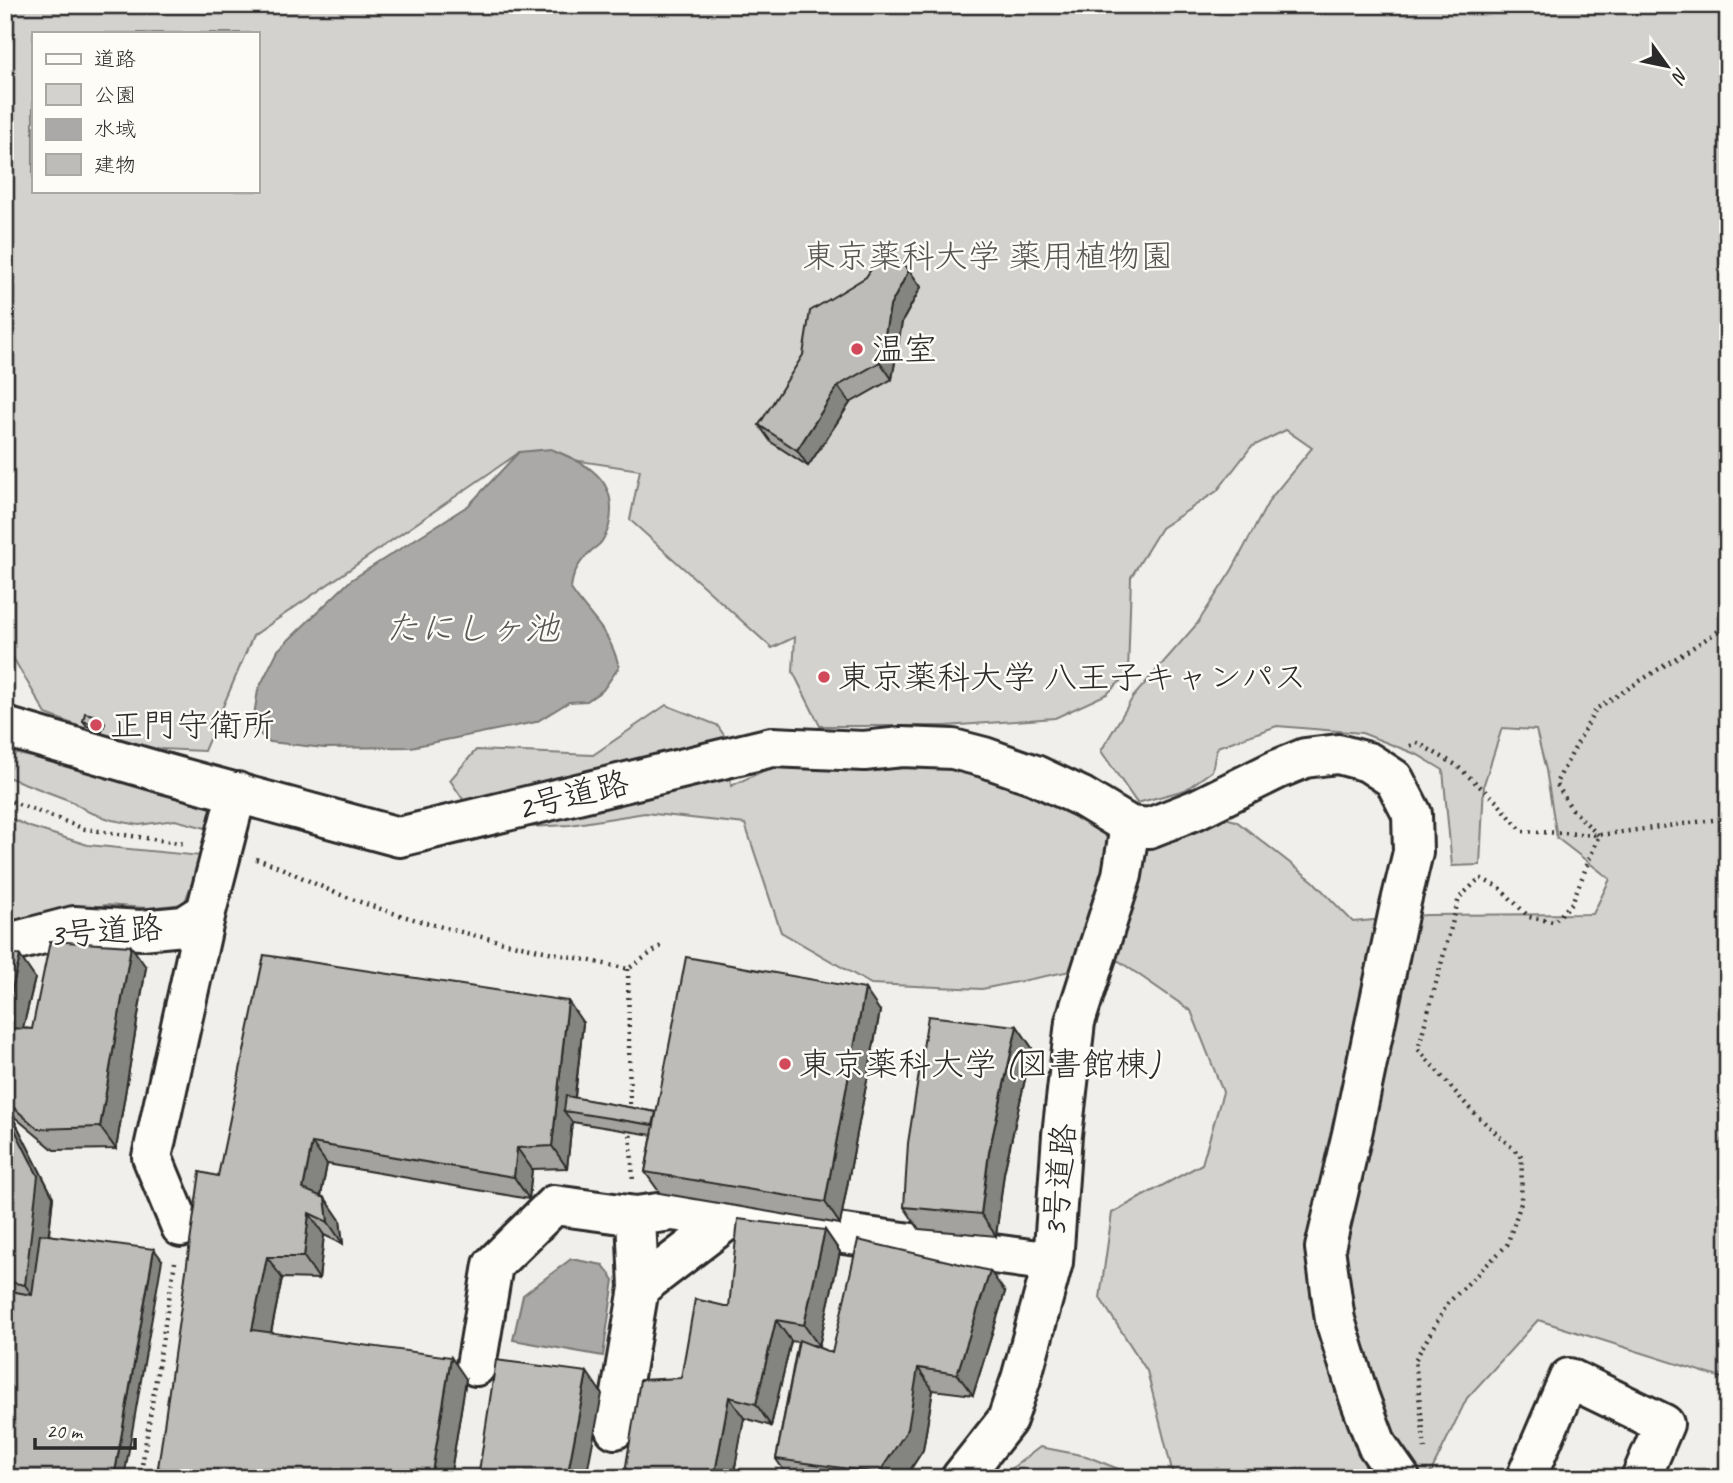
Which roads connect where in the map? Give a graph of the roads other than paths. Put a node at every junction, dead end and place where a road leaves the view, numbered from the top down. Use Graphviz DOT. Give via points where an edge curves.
graph roads {
  1 [pos="8,726"];
  2 [pos="237,792"];
  3 [pos="1130,826"];
  4 [pos="206,912"];
  5 [pos="5,944"];
  6 [pos="636,1216"];
  7 [pos="730,1218"];
  8 [pos="181,1227"];
  9 [pos="1052,1262"];
  10 [pos="639,1288"];
  11 [pos="476,1366"];
  12 [pos="615,1429"];
  13 [pos="1413,1466"];
  14 [pos="961,1478"];
  15 [pos="1526,1478"];
  16 [pos="1641,1478"];
  1 -- 2 [label="lane, 2号道路"];
  2 -- 3 [label="lane, 2号道路" via="399,837 772,747 864,751 924,747 953,749 1035,775"];
  2 -- 4 [label="lane, 3号道路"];
  3 -- 9 [label="lane, 3号道路" via="1122,875 1076,1022"];
  3 -- 13 [label="lane" via="1149,828 1306,758 1338,754 1368,762 1394,779 1412,814 1413,852 1325,1248 1335,1320 1377,1445"];
  4 -- 5 [label="lane, 3号道路" via="184,926 141,930 74,926"];
  4 -- 8 [label="lane" via="152,1157"];
  6 -- 7 [label="lane" via="672,1211"];
  6 -- 10 [label="lane"];
  6 -- 11 [label="lane" via="554,1205 493,1265"];
  7 -- 9 [label="lane"];
  7 -- 10 [label="lane"];
  9 -- 14 [label="lane, 3号道路" via="1007,1420"];
  10 -- 12 [label="lane"];
  15 -- 16 [label="lane" via="1569,1378 1664,1424"];
}
